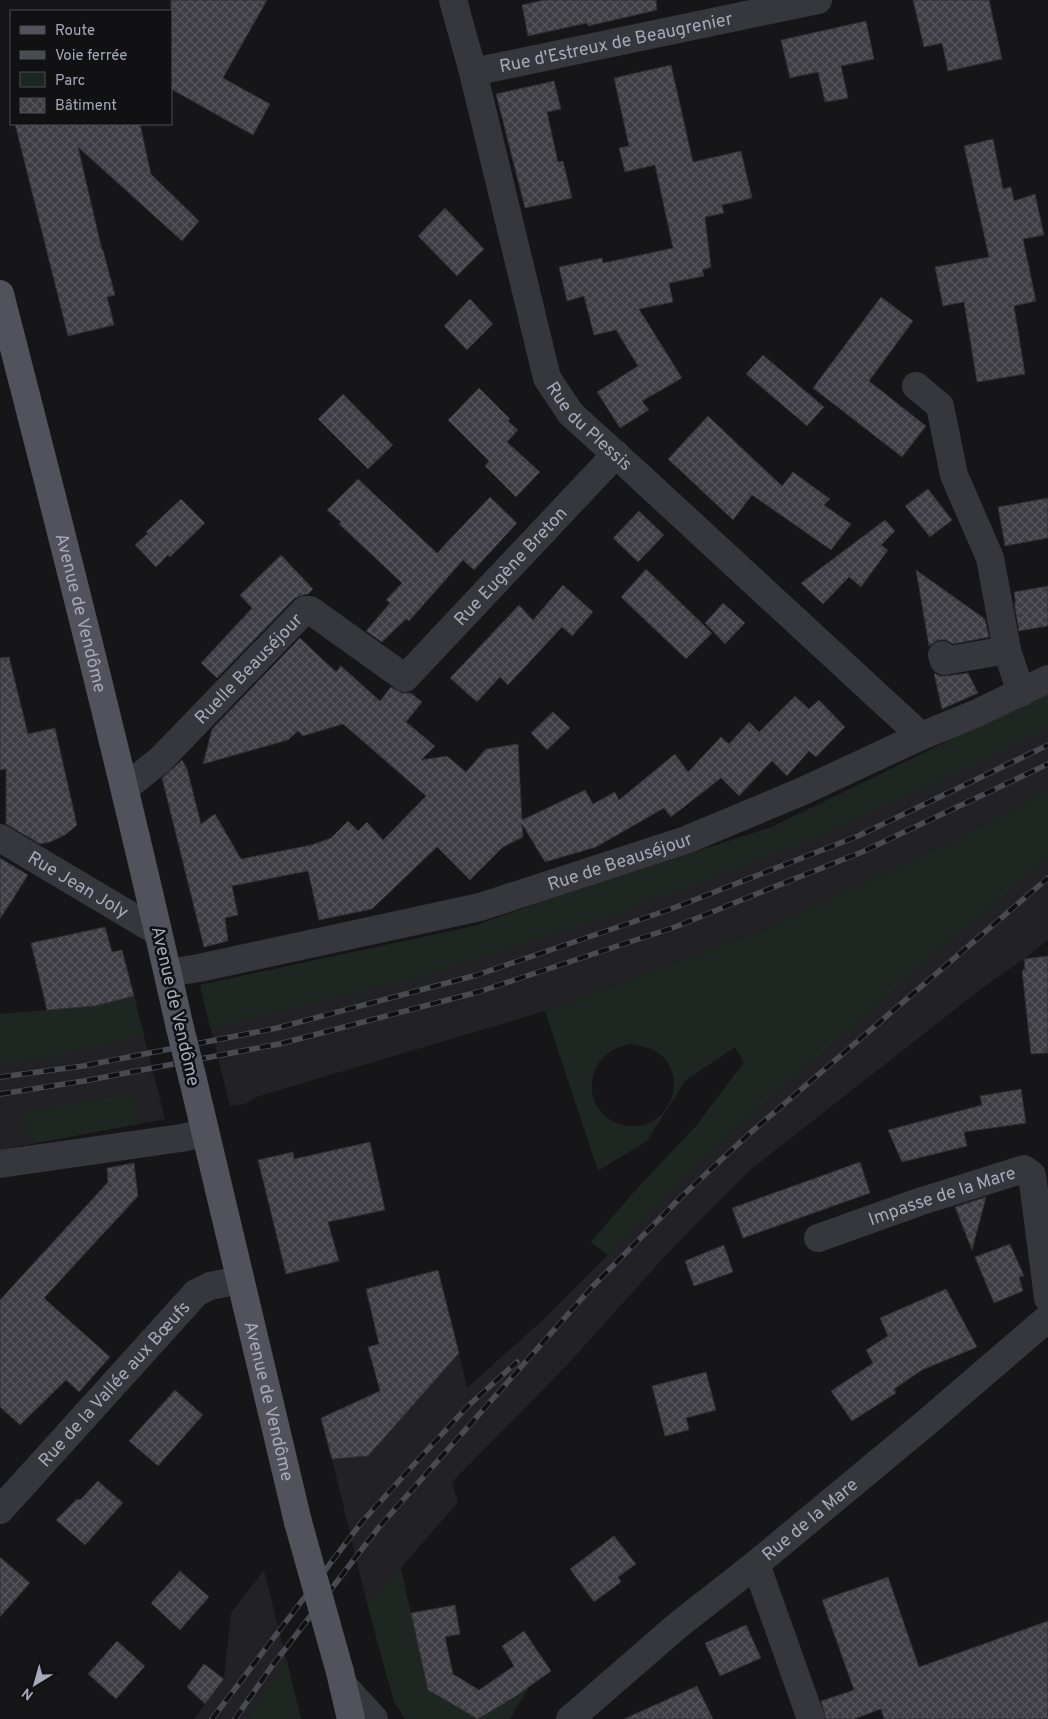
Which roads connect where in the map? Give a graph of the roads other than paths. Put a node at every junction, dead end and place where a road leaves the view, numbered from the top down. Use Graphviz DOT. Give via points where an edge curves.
graph roads {
  1 [pos="453,0"];
  2 [pos="818,0"];
  3 [pos="473,72"];
  4 [pos="0,294"];
  5 [pos="916,386"];
  6 [pos="616,454"];
  7 [pos="1007,650"];
  8 [pos="942,655"];
  9 [pos="406,678"];
  10 [pos="1048,679"];
  11 [pos="1021,693"];
  12 [pos="921,736"];
  13 [pos="125,788"];
  14 [pos="0,838"];
  15 [pos="158,932"];
  16 [pos="168,973"];
  17 [pos="205,1133"];
  18 [pos="0,1164"];
  19 [pos="818,1238"];
  20 [pos="240,1280"];
  21 [pos="1048,1298"];
  22 [pos="1048,1318"];
  23 [pos="0,1510"];
  24 [pos="756,1564"];
  25 [pos="342,1678"];
  26 [pos="351,1719"];
  27 [pos="374,1719"];
  28 [pos="570,1719"];
  29 [pos="811,1719"];
  1 -- 3 [label="street, Rue du Plessis"];
  2 -- 3 [label="street, Rue d'Estreux de Beaugrenier"];
  3 -- 6 [label="street, Rue du Plessis" via="547,378 570,414"];
  4 -- 13 [label="main road, Avenue de Vendôme"];
  5 -- 7 [label="street" via="940,406 954,476 990,558"];
  6 -- 9 [label="street, Rue Eugène Breton"];
  6 -- 12 [label="street, Rue du Plessis"];
  7 -- 8 [label="street" via="944,661"];
  7 -- 11 [label="street"];
  9 -- 13 [label="street, Ruelle Beauséjour" via="310,610 305,610 161,759"];
  10 -- 11 [label="street, Rue de Beauséjour"];
  11 -- 12 [label="street, Rue de Beauséjour"];
  12 -- 16 [label="street, Rue de Beauséjour" via="803,792 686,840 480,907"];
  13 -- 15 [label="main road, Avenue de Vendôme"];
  14 -- 15 [label="street, Rue Jean Joly"];
  15 -- 16 [label="main road, Avenue de Vendôme"];
  16 -- 17 [label="main road, Avenue de Vendôme, bridge"];
  17 -- 18 [label="street"];
  17 -- 20 [label="main road, Avenue de Vendôme"];
  19 -- 21 [label="street, Impasse de la Mare" via="1024,1169 1032,1175"];
  20 -- 23 [label="street, Rue de la Vallée aux Bœufs" via="210,1286 196,1294"];
  20 -- 25 [label="main road, Avenue de Vendôme, bridge" via="298,1522"];
  22 -- 24 [label="street, Rue de la Mare"];
  24 -- 28 [label="street, Rue de la Mare" via="677,1626"];
  24 -- 29 [label="street"];
  25 -- 26 [label="main road, Avenue de Vendôme"];
  25 -- 27 [label="street"];
}
